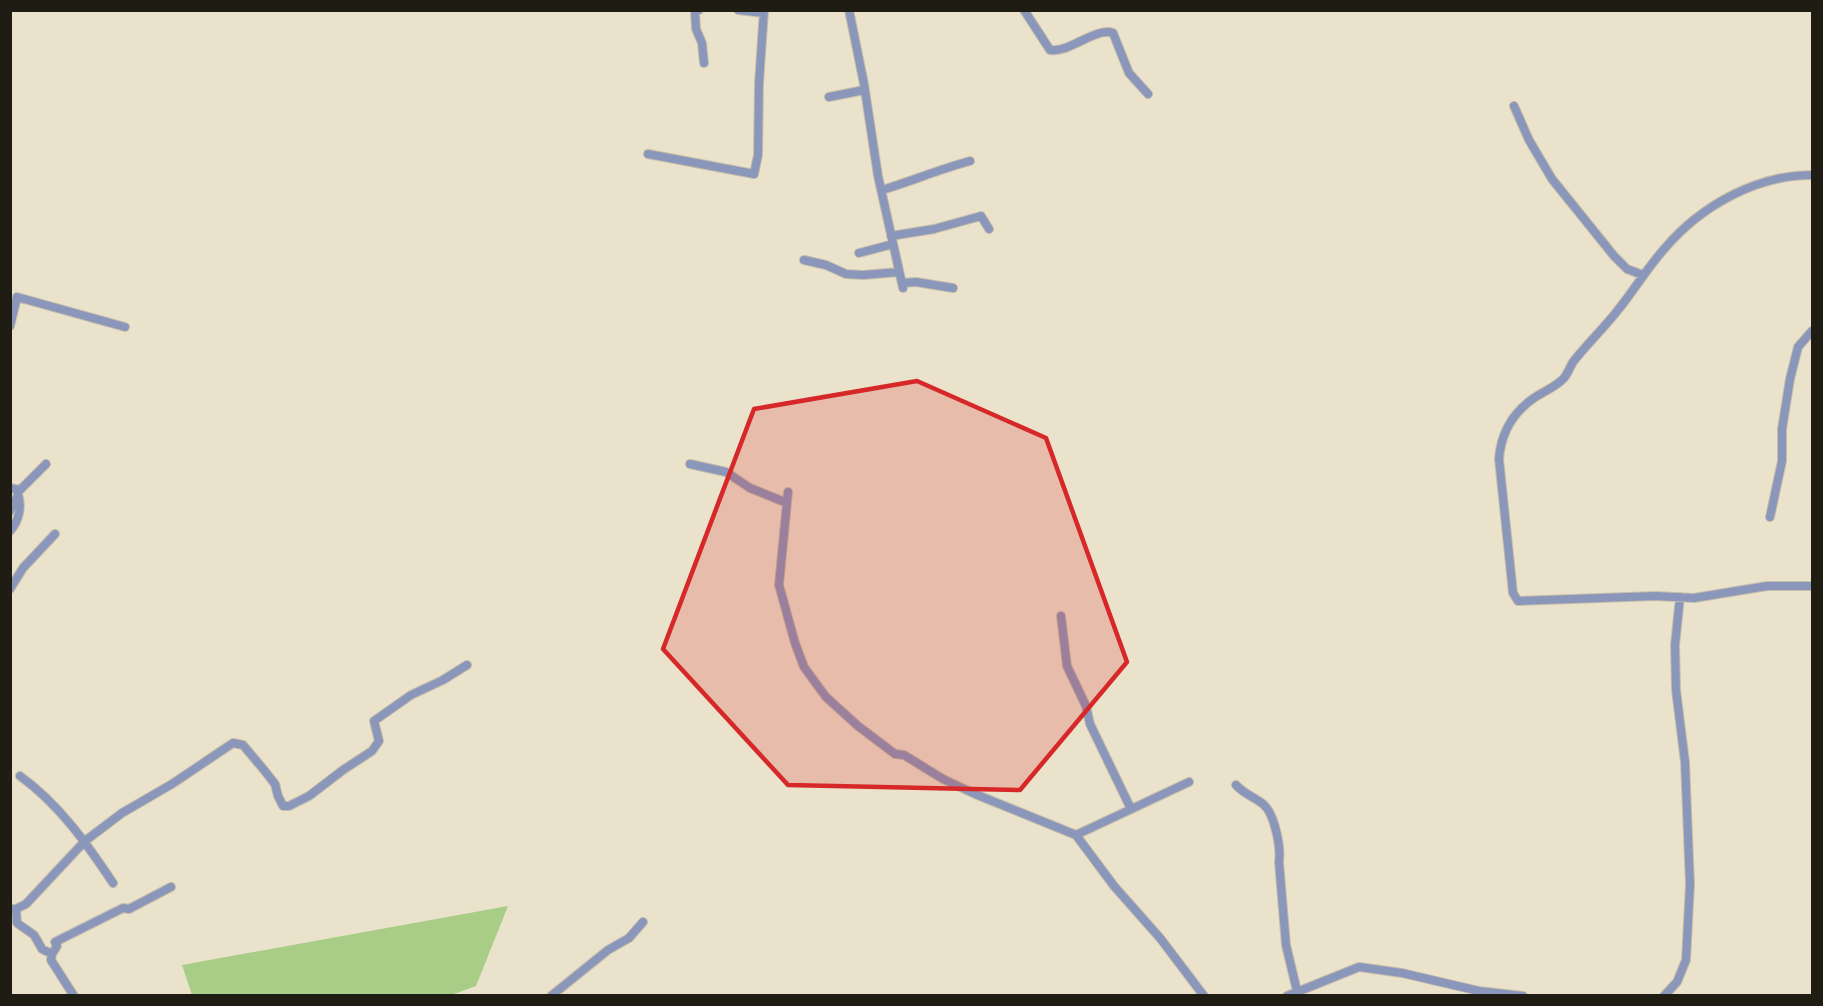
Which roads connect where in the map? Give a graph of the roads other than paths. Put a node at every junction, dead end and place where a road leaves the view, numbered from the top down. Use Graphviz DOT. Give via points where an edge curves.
graph roads {
  1 [pos="699,10"];
  2 [pos="738,10"];
  3 [pos="849,10"];
  4 [pos="1024,10"];
  5 [pos="764,12"];
  6 [pos="704,63"];
  7 [pos="864,90"];
  8 [pos="1148,94"];
  9 [pos="830,97"];
  10 [pos="1514,106"];
  11 [pos="648,154"];
  12 [pos="970,161"];
  13 [pos="1812,175"];
  14 [pos="882,190"];
  15 [pos="989,229"];
  16 [pos="892,240"];
  17 [pos="859,253"];
  18 [pos="804,260"];
  19 [pos="899,272"];
  20 [pos="1643,275"];
  21 [pos="953,288"];
  22 [pos="10,326"];
  23 [pos="125,327"];
  24 [pos="1812,331"];
  25 [pos="46,464"];
  26 [pos="690,464"];
  27 [pos="10,489"];
  28 [pos="19,492"];
  29 [pos="788,492"];
  30 [pos="787,503"];
  31 [pos="10,511"];
  32 [pos="1770,517"];
  33 [pos="10,531"];
  34 [pos="55,534"];
  35 [pos="1812,586"];
  36 [pos="10,589"];
  37 [pos="1680,597"];
  38 [pos="1061,616"];
  39 [pos="467,665"];
  40 [pos="20,776"];
  41 [pos="1189,782"];
  42 [pos="1236,785"];
  43 [pos="1131,809"];
  44 [pos="1076,835"];
  45 [pos="85,841"];
  46 [pos="113,883"];
  47 [pos="171,887"];
  48 [pos="13,909"];
  49 [pos="643,922"];
  50 [pos="52,954"];
  51 [pos="1297,991"];
  52 [pos="74,996"];
  53 [pos="551,996"];
  54 [pos="1204,996"];
  55 [pos="1287,996"];
  56 [pos="1523,996"];
  57 [pos="1664,996"];
  1 -- 6 [label="street" via="695,12 696,29"];
  2 -- 5 [label="street"];
  3 -- 7 [label="street"];
  4 -- 8 [label="street" via="1050,50 1105,32 1113,33 1129,73"];
  5 -- 11 [label="street" via="754,174"];
  7 -- 9 [label="street"];
  7 -- 14 [label="street"];
  10 -- 20 [label="street" via="1552,179 1614,256 1627,269"];
  12 -- 14 [label="street"];
  13 -- 20 [label="street" via="1778,178 1718,203 1693,220"];
  14 -- 16 [label="street"];
  15 -- 16 [label="street" via="981,216"];
  16 -- 17 [label="street"];
  16 -- 19 [label="street"];
  18 -- 19 [label="street" via="846,274"];
  19 -- 21 [label="street" via="902,285 916,282"];
  20 -- 37 [label="street" via="1565,377 1518,410 1500,443 1513,593 1518,601"];
  22 -- 23 [label="street" via="17,297"];
  24 -- 32 [label="street" via="1798,347 1790,379 1782,429 1782,461"];
  25 -- 28 [label="street"];
  26 -- 30 [label="street" via="726,472 750,488"];
  27 -- 28 [label="street"];
  28 -- 31 [label="street"];
  28 -- 33 [label="street" via="17,524"];
  29 -- 30 [label="street"];
  30 -- 44 [label="street" via="779,585 804,667 826,697 895,754 904,755 982,797"];
  34 -- 36 [label="street" via="23,568"];
  35 -- 37 [label="street" via="1767,586"];
  37 -- 57 [label="street" via="1675,625 1676,690 1685,762 1690,884 1686,960 1677,982"];
  38 -- 43 [label="street" via="1067,666"];
  39 -- 45 [label="street" via="411,695 374,721 379,741 372,751 290,806 283,806 275,784 243,745 233,743"];
  40 -- 45 [label="street" via="37,788"];
  41 -- 43 [label="street"];
  42 -- 51 [label="street" via="1264,805 1281,850 1286,945"];
  43 -- 44 [label="street"];
  44 -- 54 [label="street"];
  45 -- 46 [label="street"];
  45 -- 48 [label="street" via="26,904"];
  47 -- 50 [label="street" via="55,942"];
  48 -- 50 [label="street" via="17,923"];
  49 -- 53 [label="street" via="629,938"];
  50 -- 52 [label="street" via="51,960"];
  51 -- 55 [label="street"];
  51 -- 56 [label="street" via="1359,968"];
}
